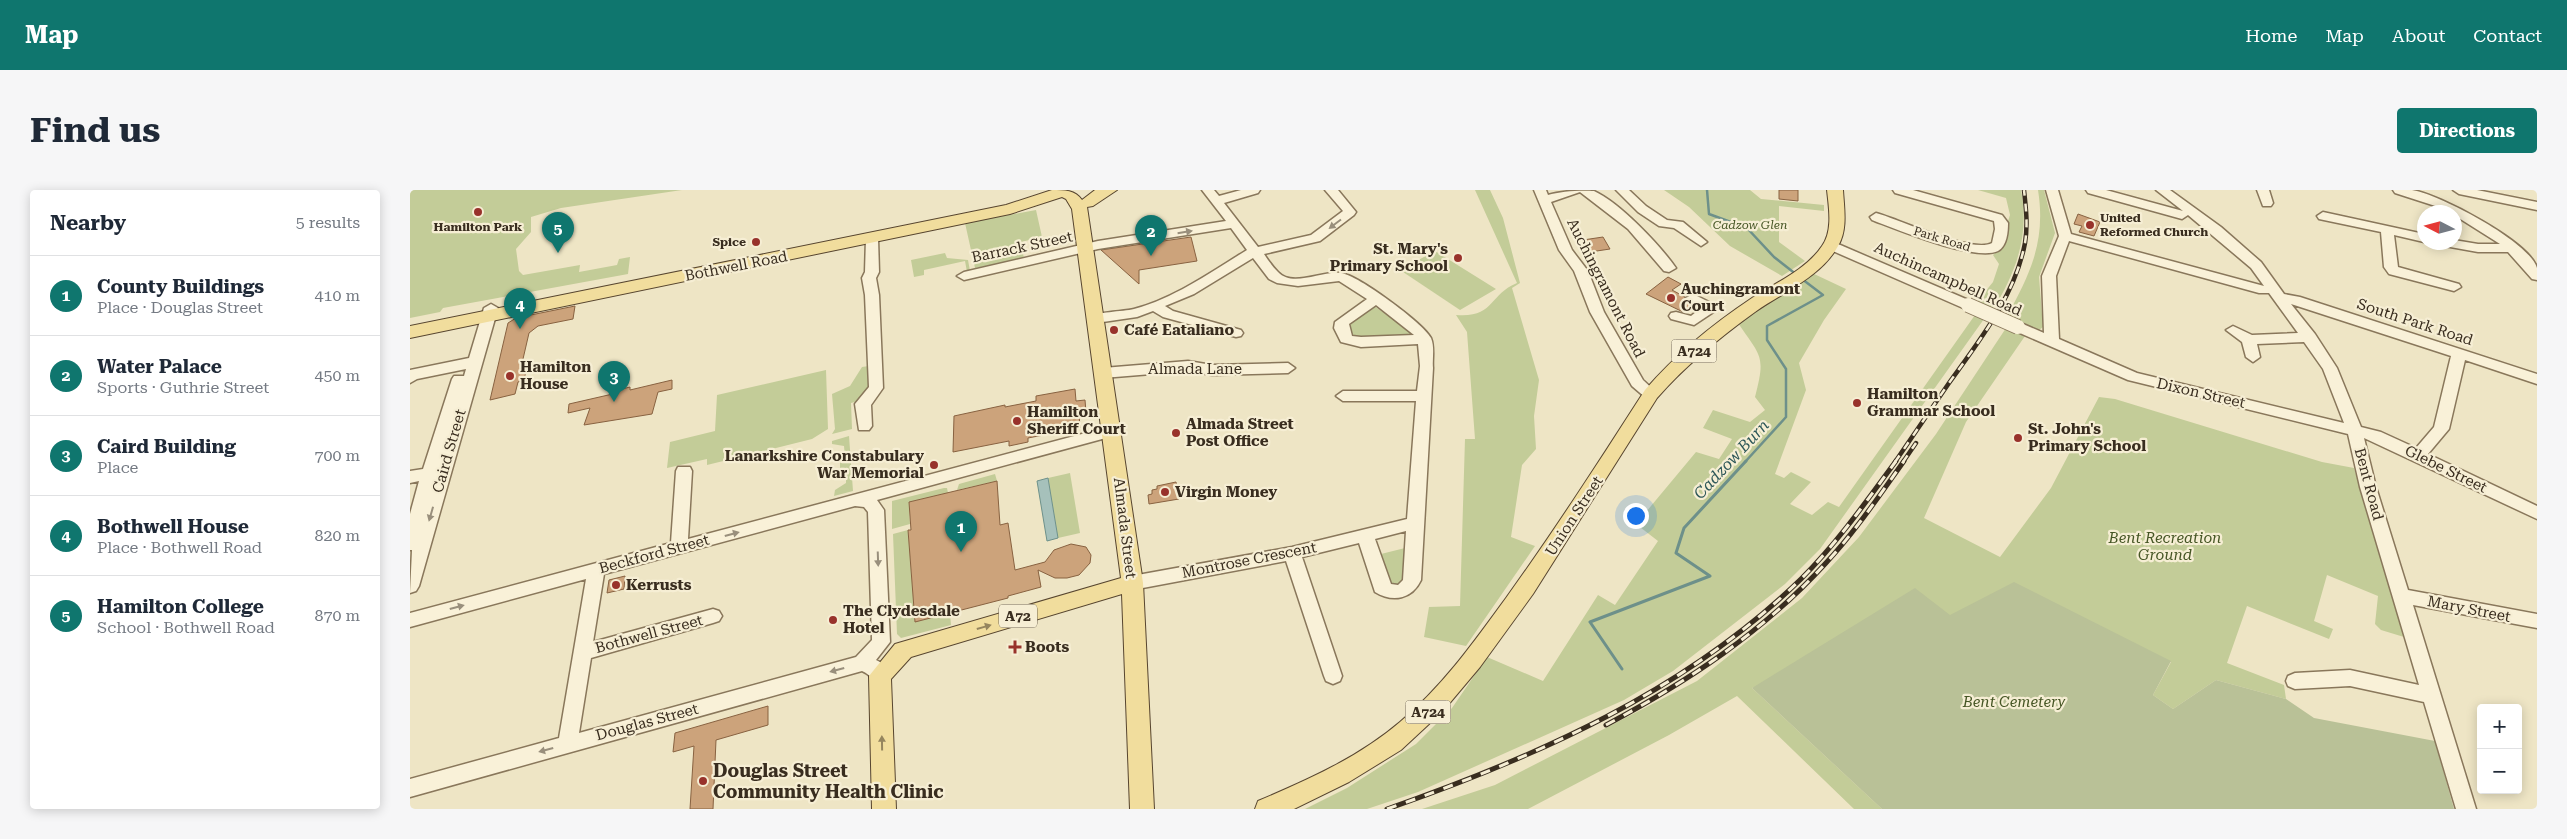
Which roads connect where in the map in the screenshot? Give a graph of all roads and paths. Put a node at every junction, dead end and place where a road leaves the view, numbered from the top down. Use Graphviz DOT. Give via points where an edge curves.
graph roads {
  1 [pos="1040,190"];
  2 [pos="1109,190"];
  3 [pos="1254,190"];
  4 [pos="1331,190"];
  5 [pos="1575,190"];
  6 [pos="1585,190"];
  7 [pos="1835,190"];
  8 [pos="1899,190"];
  9 [pos="2052,190"];
  10 [pos="2092,190"];
  11 [pos="2162,190"];
  12 [pos="2263,190"];
  13 [pos="2459,190"];
  14 [pos="1064,191"];
  15 [pos="2405,191"];
  16 [pos="1646,193"];
  17 [pos="1626,194"];
  18 [pos="1542,195"];
  19 [pos="1085,196"];
  20 [pos="1212,196"];
  21 [pos="2267,203"];
  22 [pos="2537,206"];
  23 [pos="2184,211"];
  24 [pos="2323,216"];
  25 [pos="1876,217"];
  26 [pos="1234,224"];
  27 [pos="2387,230"];
  28 [pos="2065,236"];
  29 [pos="2417,236"];
  30 [pos="872,238"];
  31 [pos="1701,242"];
  32 [pos="1831,245"];
  33 [pos="2462,245"];
  34 [pos="2513,248"];
  35 [pos="1086,250"];
  36 [pos="1253,252"];
  37 [pos="1669,268"];
  38 [pos="964,276"];
  39 [pos="2537,276"];
  40 [pos="2454,287"];
  41 [pos="2264,290"];
  42 [pos="1693,298"];
  43 [pos="2282,298"];
  44 [pos="1375,300"];
  45 [pos="1968,305"];
  46 [pos="1156,307"];
  47 [pos="483,313"];
  48 [pos="1676,316"];
  49 [pos="1698,318"];
  50 [pos="1096,320"];
  51 [pos="410,324"];
  52 [pos="2018,328"];
  53 [pos="2233,330"];
  54 [pos="1717,331"];
  55 [pos="410,332"];
  56 [pos="1236,333"];
  57 [pos="2310,338"];
  58 [pos="1424,339"];
  59 [pos="2249,340"];
  60 [pos="2052,343"];
  61 [pos="2459,353"];
  62 [pos="2253,358"];
  63 [pos="469,363"];
  64 [pos="1288,368"];
  65 [pos="1102,372"];
  66 [pos="410,378"];
  67 [pos="2537,379"];
  68 [pos="1651,394"];
  69 [pos="1343,396"];
  70 [pos="1422,396"];
  71 [pos="864,426"];
  72 [pos="2354,429"];
  73 [pos="1112,431"];
  74 [pos="2419,455"];
  75 [pos="684,471"];
  76 [pos="436,472"];
  77 [pos="410,477"];
  78 [pos="897,487"];
  79 [pos="854,500"];
  80 [pos="876,510"];
  81 [pos="2537,513"];
  82 [pos="1415,523"];
  83 [pos="1365,535"];
  84 [pos="410,544"];
  85 [pos="679,548"];
  86 [pos="1292,553"];
  87 [pos="596,569"];
  88 [pos="1132,583"];
  89 [pos="410,586"];
  90 [pos="2402,596"];
  91 [pos="410,606"];
  92 [pos="713,616"];
  93 [pos="418,618"];
  94 [pos="2537,621"];
  95 [pos="881,642"];
  96 [pos="903,650"];
  97 [pos="584,652"];
  98 [pos="871,669"];
  99 [pos="1333,676"];
  100 [pos="2294,681"];
  101 [pos="2430,695"];
  102 [pos="568,744"];
  103 [pos="410,788"];
  104 [pos="884,809"];
  105 [pos="1142,809"];
  106 [pos="1267,809"];
  107 [pos="2466,809"];
  1 -- 47 [label="main road, Bothwell Road" via="1022,198 956,214"];
  2 -- 19 [label="main road"];
  3 -- 20 [label="street"];
  4 -- 36 [label="street, one-way" via="1350,212 1339,221 1315,238"];
  5 -- 18 [label="street"];
  6 -- 37 [label="street" via="1633,226"];
  7 -- 32 [label="main road" via="1835,230"];
  8 -- 25 [label="street, Park Road" via="1998,218 2002,223 1998,244 1983,250 1965,247"];
  9 -- 28 [label="street"];
  10 -- 23 [label="street"];
  11 -- 23 [label="street, Bent Road"];
  12 -- 21 [label="street"];
  13 -- 22 [label="street"];
  14 -- 30 [label="main road, Bothwell Road" via="1020,207"];
  14 -- 35 [label="main road, Almada Street" via="1072,196 1080,209"];
  15 -- 34 [label="street" via="2480,223"];
  16 -- 17 [label="street"];
  17 -- 31 [label="street" via="1663,223 1678,225"];
  18 -- 68 [label="street, Auchingramont Road" via="1566,250 1581,271 1597,312 1637,383"];
  19 -- 35 [label="main road, Almada Street" via="1092,241"];
  20 -- 26 [label="street"];
  23 -- 43 [label="street, Bent Road" via="2256,264"];
  24 -- 27 [label="street"];
  35 -- 26 [label="street, Barrack Street, one-way" via="1098,245"];
  26 -- 36 [label="street"];
  27 -- 29 [label="street"];
  27 -- 40 [label="street" via="2394,271"];
  28 -- 41 [label="street"];
  28 -- 60 [label="street" via="2049,276"];
  30 -- 47 [label="main road, Bothwell Road"];
  30 -- 71 [label="street" via="872,272 878,276 881,291 872,295 876,388 863,404"];
  32 -- 45 [label="street, Auchincampbell Road"];
  32 -- 54 [label="main road, Union Street / A724" via="1808,269"];
  33 -- 34 [label="street"];
  34 -- 39 [label="street"];
  35 -- 38 [label="street, Barrack Street"];
  35 -- 50 [label="main road, Almada Street"];
  36 -- 44 [label="street" via="1279,280 1295,282 1342,277"];
  36 -- 46 [label="street"];
  42 -- 49 [label="street" via="1710,308"];
  43 -- 57 [label="street, Bent Road"];
  43 -- 61 [label="street, South Park Road"];
  44 -- 58 [label="street" via="1416,327"];
  44 -- 58 [label="street" via="1342,322 1340,328 1346,339 1361,342"];
  45 -- 52 [label="street, Auchincampbell Road, bridge"];
  46 -- 50 [label="street"];
  46 -- 56 [label="street" via="1168,314"];
  47 -- 51 [label="main road, Bothwell Road"];
  47 -- 55 [label="main road, Bothwell Road"];
  47 -- 63 [label="street, Caird Street"];
  48 -- 49 [label="street" via="1690,321"];
  49 -- 54 [label="street"];
  50 -- 65 [label="main road, Almada Street"];
  52 -- 60 [label="street, Auchincampbell Road"];
  53 -- 59 [label="street"];
  54 -- 68 [label="main road, Union Street / A724" via="1666,376"];
  57 -- 59 [label="street"];
  57 -- 72 [label="street, Bent Road" via="2330,368"];
  58 -- 70 [label="street" via="1427,346"];
  59 -- 62 [label="street"];
  60 -- 72 [label="street, Dixon Street" via="2133,377"];
  61 -- 67 [label="street, South Park Road"];
  61 -- 74 [label="street" via="2441,429"];
  63 -- 66 [label="street" via="411,375"];
  63 -- 76 [label="street, Caird Street"];
  64 -- 65 [label="street, Almada Lane" via="1212,370 1188,366"];
  65 -- 73 [label="main road, Almada Street"];
  68 -- 106 [label="main road, Union Street / A724" via="1544,562 1483,647 1436,704 1407,731 1366,760"];
  69 -- 70 [label="street"];
  70 -- 82 [label="street"];
  72 -- 74 [label="street, Glebe Street"];
  72 -- 90 [label="street, Bent Road"];
  73 -- 78 [label="street, Beckford Street"];
  73 -- 88 [label="main road, Almada Street"];
  74 -- 81 [label="street, Glebe Street"];
  75 -- 85 [label="street"];
  76 -- 77 [label="street"];
  76 -- 84 [label="street, Caird Street"];
  76 -- 89 [label="street, Caird Street, one-way"];
  78 -- 79 [label="street, Beckford Street"];
  78 -- 80 [label="street, Beckford Street" via="882,498"];
  79 -- 80 [label="street" via="868,502"];
  85 -- 79 [label="street, Beckford Street, one-way"];
  80 -- 95 [label="street, one-way"];
  82 -- 83 [label="street, Montrose Crescent"];
  82 -- 83 [label="street" via="1412,580 1404,590 1390,592 1381,587"];
  83 -- 86 [label="street, Montrose Crescent"];
  85 -- 87 [label="street, Beckford Street"];
  86 -- 88 [label="street, Montrose Crescent"];
  86 -- 99 [label="street"];
  93 -- 87 [label="street, Beckford Street, one-way"];
  87 -- 97 [label="street, Bothwell Street"];
  96 -- 88 [label="main road, A72, one-way"];
  88 -- 105 [label="main road, Almada Street"];
  90 -- 94 [label="street, Mary Street"];
  90 -- 101 [label="street, Bent Road"];
  91 -- 93 [label="street"];
  92 -- 97 [label="street, Bothwell Street"];
  95 -- 96 [label="street" via="888,648"];
  95 -- 98 [label="street"];
  96 -- 98 [label="main road"];
  97 -- 102 [label="street, Bothwell Street"];
  98 -- 102 [label="street, Douglas Street, one-way"];
  104 -- 98 [label="main road, one-way"];
  100 -- 101 [label="street" via="2350,678"];
  101 -- 107 [label="street, Bent Road"];
  102 -- 103 [label="street, Douglas Street, one-way"];
}
